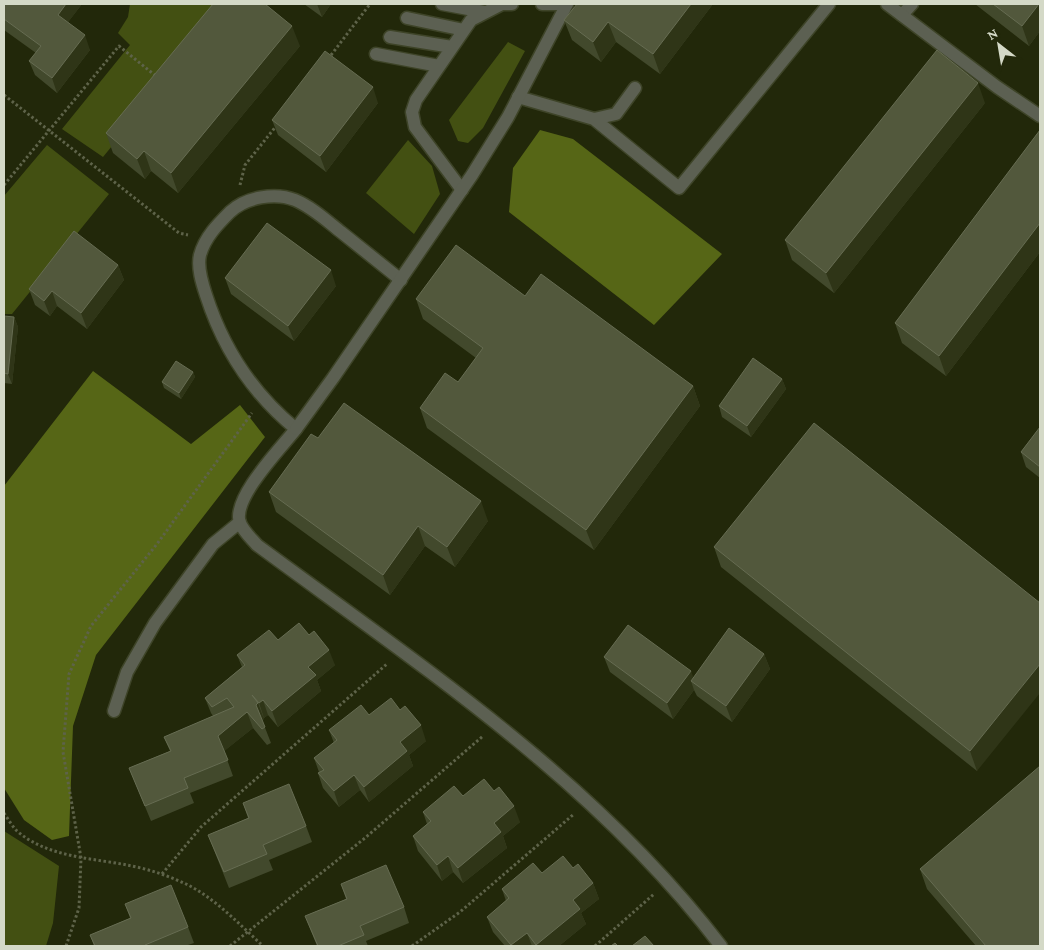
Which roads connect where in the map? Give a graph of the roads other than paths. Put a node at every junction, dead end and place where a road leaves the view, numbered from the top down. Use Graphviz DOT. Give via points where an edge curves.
graph roads {
  1 [pos="442,4"];
  2 [pos="507,4"];
  3 [pos="512,4"];
  4 [pos="542,4"];
  5 [pos="567,4"];
  6 [pos="829,4"];
  7 [pos="887,4"];
  8 [pos="912,4"];
  9 [pos="484,12"];
  10 [pos="902,15"];
  11 [pos="407,18"];
  12 [pos="464,30"];
  13 [pos="390,37"];
  14 [pos="452,47"];
  15 [pos="376,54"];
  16 [pos="439,66"];
  17 [pos="635,88"];
  18 [pos="518,97"];
  19 [pos="1040,116"];
  20 [pos="594,118"];
  21 [pos="462,190"];
  22 [pos="400,280"];
  23 [pos="296,429"];
  24 [pos="240,522"];
  25 [pos="114,711"];
  26 [pos="721,946"];
  1 -- 9 [label="street"];
  2 -- 3 [label="street"];
  2 -- 9 [label="street"];
  4 -- 5 [label="street"];
  5 -- 18 [label="street"];
  6 -- 20 [label="street" via="679,188"];
  7 -- 10 [label="street"];
  8 -- 10 [label="street"];
  9 -- 12 [label="street" via="471,20"];
  10 -- 19 [label="street"];
  11 -- 12 [label="street"];
  12 -- 14 [label="street"];
  13 -- 14 [label="street"];
  14 -- 16 [label="street"];
  15 -- 16 [label="street"];
  16 -- 21 [label="street" via="416,100 412,112 414,127"];
  17 -- 20 [label="street" via="616,114"];
  18 -- 20 [label="street"];
  18 -- 21 [label="street"];
  21 -- 22 [label="street"];
  22 -- 23 [label="street"];
  22 -- 23 [label="street" via="313,210 294,200 274,196 251,200 235,208 205,241 199,257 201,280 227,347 242,373 263,398"];
  23 -- 24 [label="street" via="246,493 240,507"];
  24 -- 25 [label="street" via="213,544 155,623 127,672"];
  24 -- 26 [label="street" via="257,544 496,724 588,801 668,882"];
}
